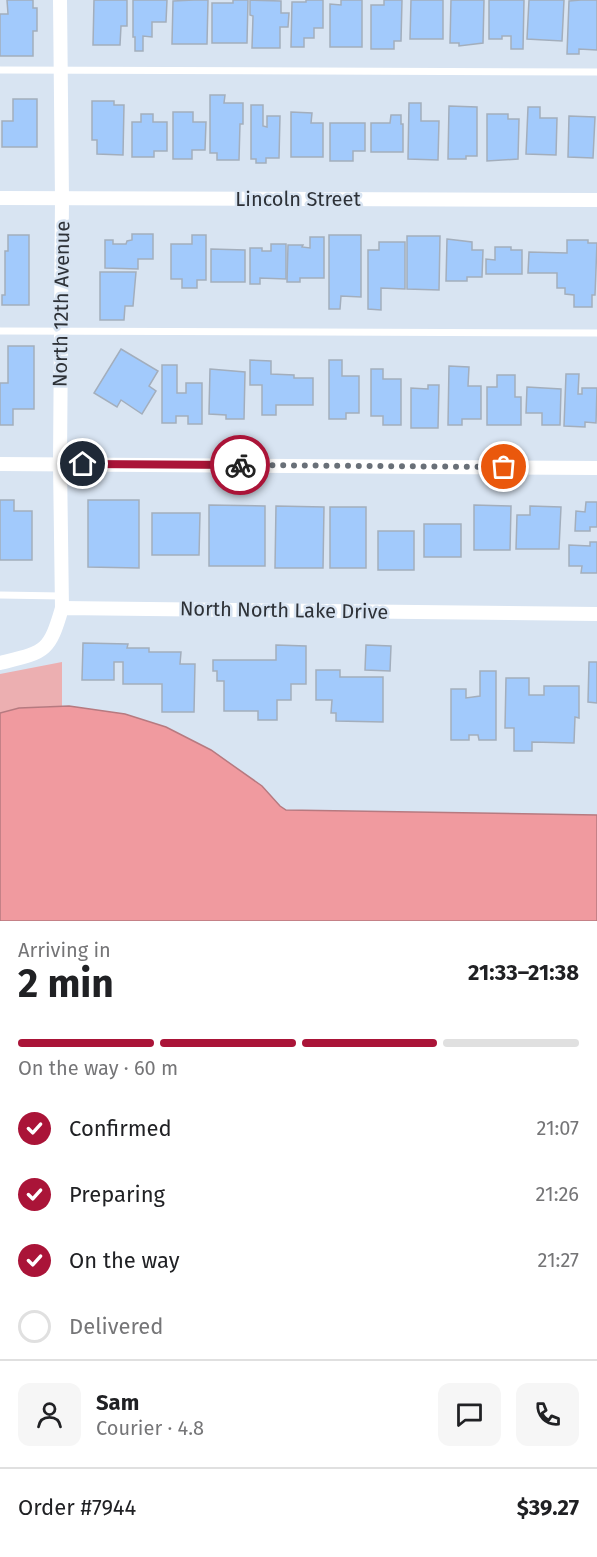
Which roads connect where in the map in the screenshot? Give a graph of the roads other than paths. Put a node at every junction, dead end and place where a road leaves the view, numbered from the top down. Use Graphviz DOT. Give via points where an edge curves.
graph roads {
  1 [pos="60,0"];
  2 [pos="0,70"];
  3 [pos="61,70"];
  4 [pos="597,72"];
  5 [pos="0,198"];
  6 [pos="62,199"];
  7 [pos="597,200"];
  8 [pos="0,331"];
  9 [pos="61,332"];
  10 [pos="597,333"];
  11 [pos="0,464"];
  12 [pos="60,464"];
  13 [pos="597,468"];
  14 [pos="0,595"];
  15 [pos="62,602"];
  16 [pos="597,614"];
  17 [pos="0,663"];
  1 -- 3 [label="street, North 12th Avenue"];
  2 -- 3 [label="lane"];
  3 -- 4 [label="lane"];
  3 -- 6 [label="street, North 12th Avenue"];
  5 -- 6 [label="street, Lincoln Street"];
  6 -- 7 [label="street, Lincoln Street"];
  6 -- 9 [label="street, North 12th Avenue"];
  8 -- 9 [label="lane"];
  9 -- 10 [label="lane"];
  9 -- 12 [label="street, North 12th Avenue"];
  11 -- 12 [label="street"];
  12 -- 13 [label="street"];
  12 -- 15 [label="street, North 12th Avenue"];
  14 -- 15 [label="lane"];
  15 -- 16 [label="street, North North Lake Drive"];
  15 -- 17 [label="street" via="54,635 41,650"];
}
